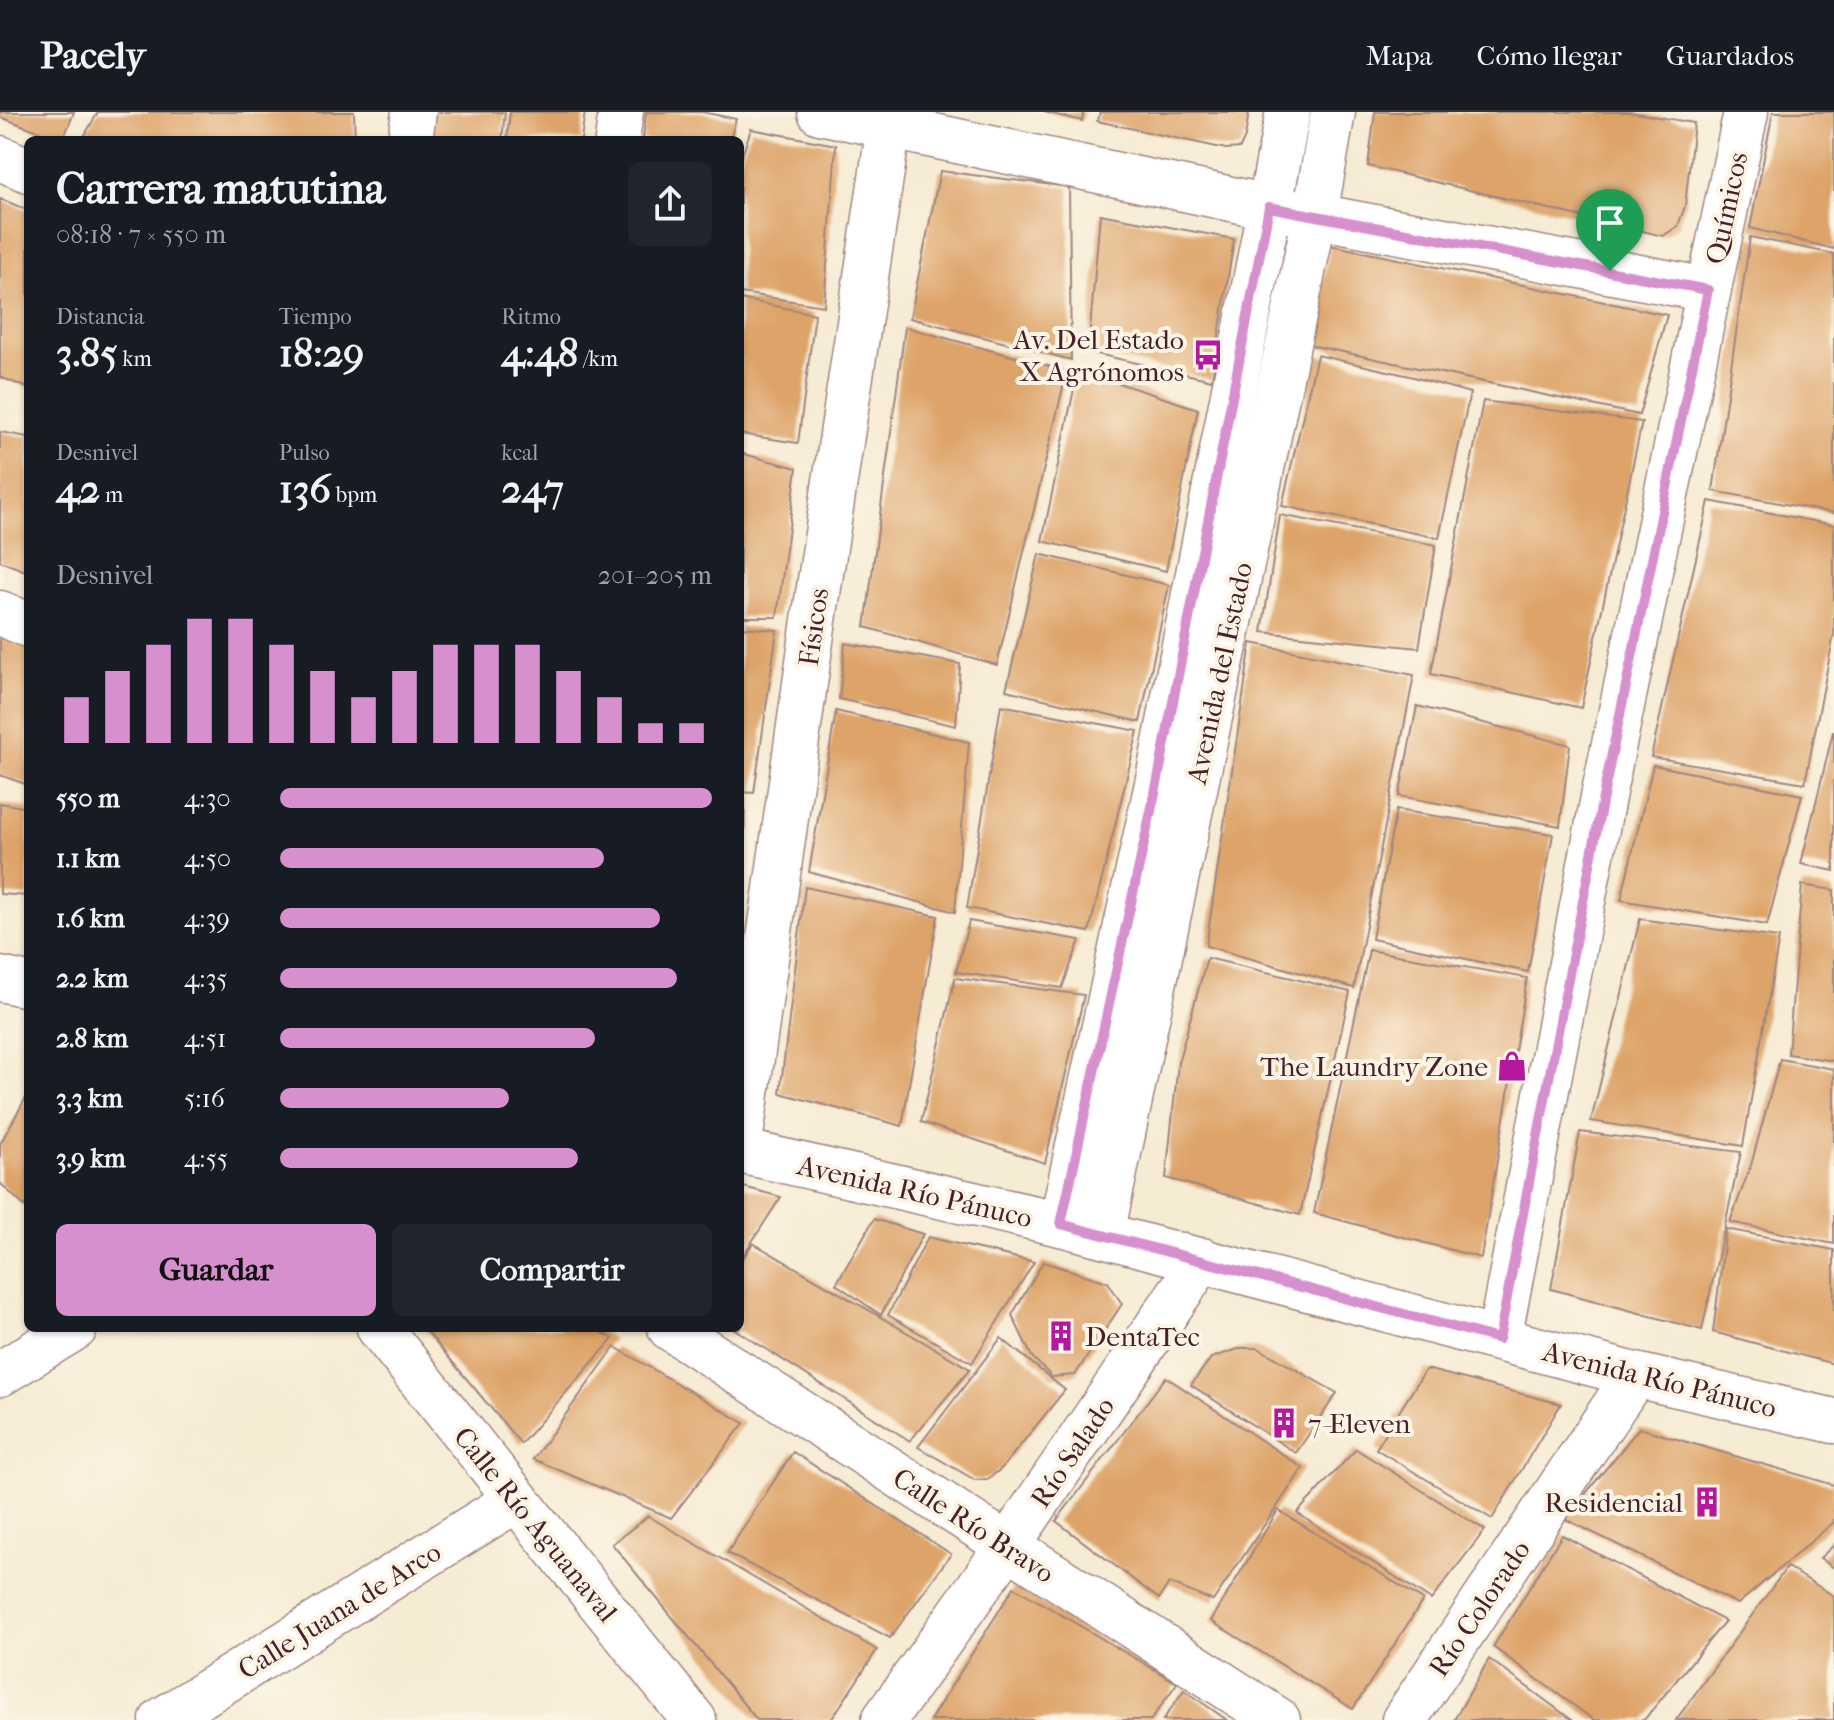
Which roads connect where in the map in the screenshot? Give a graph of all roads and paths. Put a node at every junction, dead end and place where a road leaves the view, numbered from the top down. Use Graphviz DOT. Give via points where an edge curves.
graph roads {
  1 [pos="414,112"];
  2 [pos="621,112"];
  3 [pos="820,112"];
  4 [pos="1288,112"];
  5 [pos="1333,112"];
  6 [pos="1746,112"];
  7 [pos="890,119"];
  8 [pos="411,136"];
  9 [pos="618,136"];
  10 [pos="0,158"];
  11 [pos="24,168"];
  12 [pos="1269,207"];
  13 [pos="1315,215"];
  14 [pos="1708,290"];
  15 [pos="0,613"];
  16 [pos="24,623"];
  17 [pos="0,979"];
  18 [pos="24,984"];
  19 [pos="744,1115"];
  20 [pos="744,1152"];
  21 [pos="1082,1229"];
  22 [pos="1202,1260"];
  23 [pos="68,1332"];
  24 [pos="382,1332"];
  25 [pos="676,1332"];
  26 [pos="1499,1339"];
  27 [pos="0,1374"];
  28 [pos="1635,1375"];
  29 [pos="1834,1421"];
  30 [pos="516,1500"];
  31 [pos="1007,1547"];
  32 [pos="162,1720"];
  33 [pos="694,1720"];
  34 [pos="884,1720"];
  35 [pos="1278,1720"];
  36 [pos="1404,1720"];
  1 -- 8 [label="street"];
  2 -- 9 [label="street"];
  3 -- 7 [label="street"];
  4 -- 12 [label="street, Avenida del Estado"];
  5 -- 13 [label="street, Avenida del Estado"];
  6 -- 14 [label="street, Químicos"];
  7 -- 12 [label="street"];
  7 -- 19 [label="street, Físicos"];
  10 -- 11 [label="street"];
  12 -- 13 [label="street"];
  12 -- 21 [label="street, Avenida del Estado" via="1158,779"];
  13 -- 14 [label="street"];
  13 -- 21 [label="street, Avenida del Estado"];
  14 -- 26 [label="street, Químicos"];
  15 -- 16 [label="street"];
  17 -- 18 [label="street"];
  20 -- 21 [label="street, Avenida Río Pánuco"];
  21 -- 22 [label="street, Avenida Río Pánuco"];
  22 -- 26 [label="street, Avenida Río Pánuco"];
  22 -- 31 [label="street, Río Salado"];
  23 -- 27 [label="street"];
  24 -- 30 [label="street, Calle Río Aguanaval"];
  25 -- 31 [label="street, Calle Río Bravo"];
  26 -- 28 [label="street, Avenida Río Pánuco"];
  28 -- 29 [label="street, Avenida Río Pánuco"];
  28 -- 36 [label="street, Río Colorado"];
  30 -- 32 [label="street, Calle Juana de Arco"];
  30 -- 33 [label="street, Calle Río Aguanaval"];
  31 -- 34 [label="street, Río Salado"];
  31 -- 35 [label="street, Calle Río Bravo"];
}
